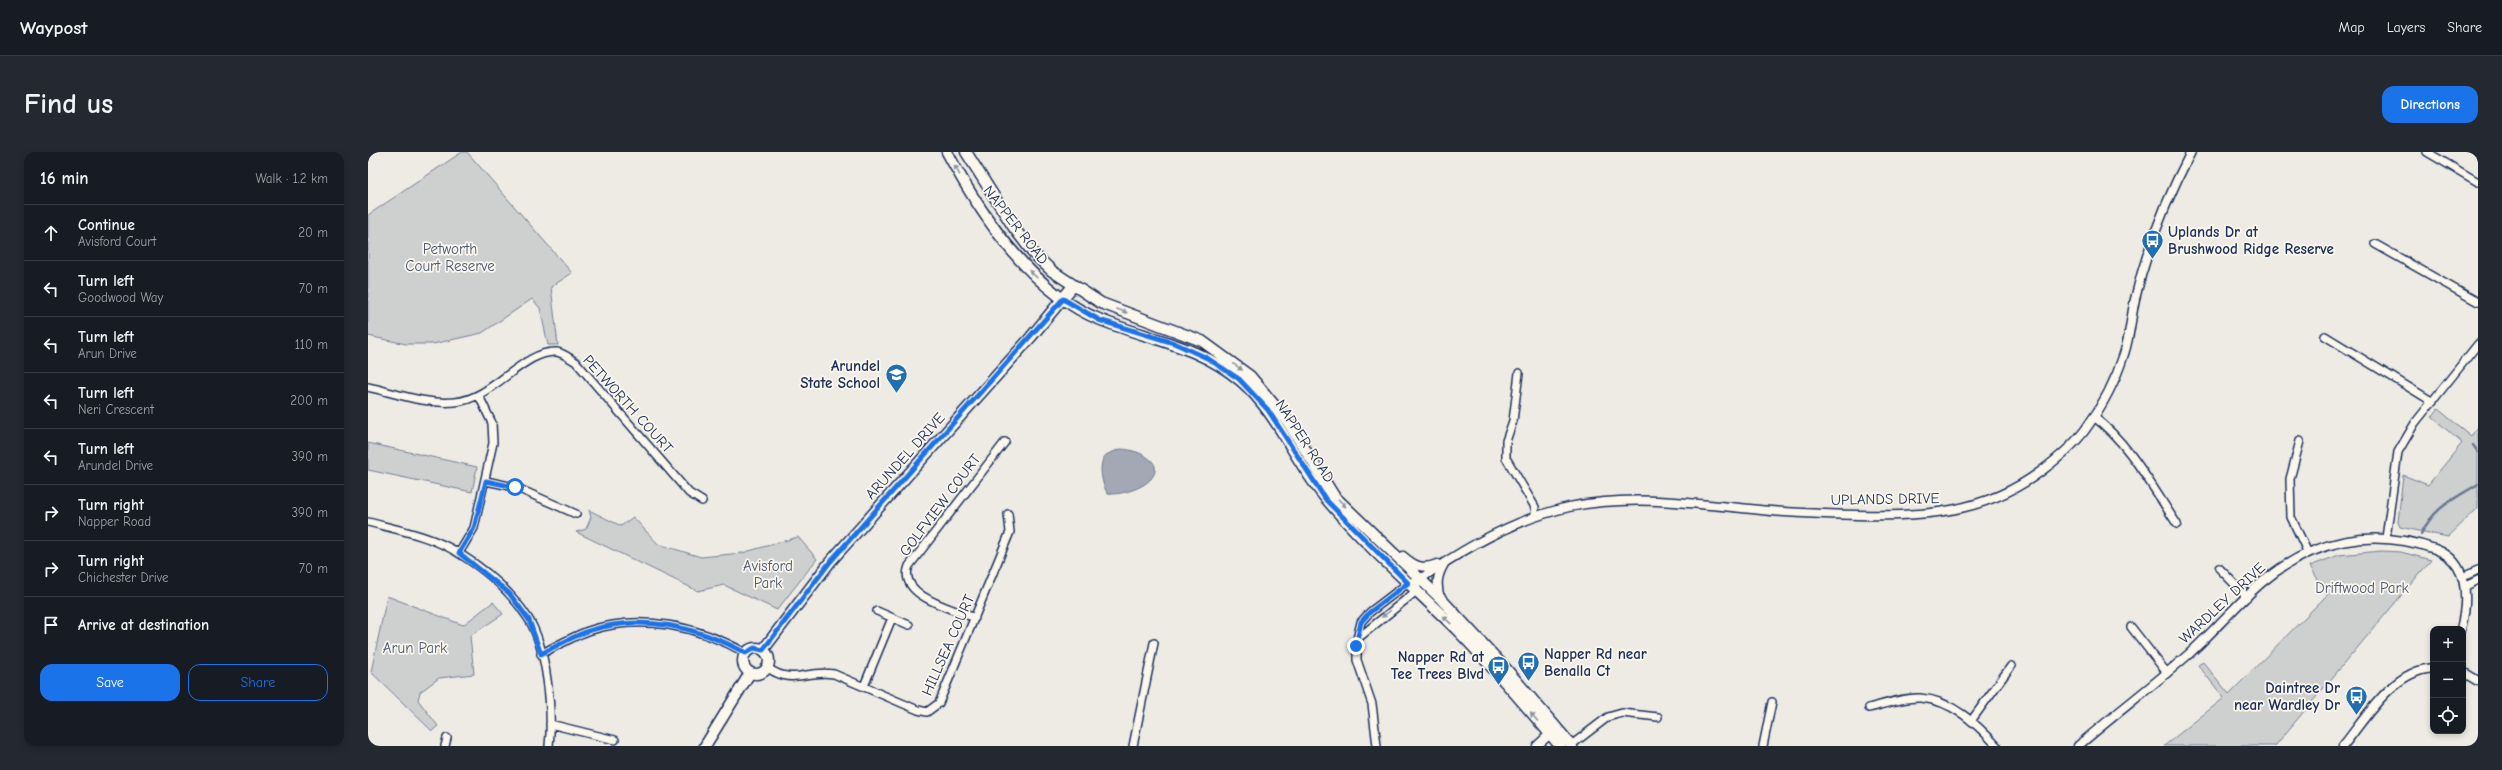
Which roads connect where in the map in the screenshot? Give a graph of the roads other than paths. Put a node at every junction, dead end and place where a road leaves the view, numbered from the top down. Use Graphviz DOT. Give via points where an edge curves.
graph roads {
  1 [pos="947,152"];
  2 [pos="966,152"];
  3 [pos="2191,152"];
  4 [pos="2427,152"];
  5 [pos="2478,182"];
  6 [pos="2375,244"];
  7 [pos="1074,286"];
  8 [pos="1063,299"];
  9 [pos="2478,302"];
  10 [pos="2325,336"];
  11 [pos="2478,344"];
  12 [pos="1519,373"];
  13 [pos="368,386"];
  14 [pos="479,396"];
  15 [pos="2432,402"];
  16 [pos="2094,417"];
  17 [pos="2300,441"];
  18 [pos="1005,442"];
  19 [pos="486,481"];
  20 [pos="702,502"];
  21 [pos="576,514"];
  22 [pos="1008,514"];
  23 [pos="1535,516"];
  24 [pos="368,522"];
  25 [pos="2177,524"];
  26 [pos="1366,528"];
  27 [pos="2386,538"];
  28 [pos="459,553"];
  29 [pos="2308,553"];
  30 [pos="1446,561"];
  31 [pos="2219,568"];
  32 [pos="2478,570"];
  33 [pos="2463,577"];
  34 [pos="1419,580"];
  35 [pos="2478,580"];
  36 [pos="1408,583"];
  37 [pos="2466,586"];
  38 [pos="1416,591"];
  39 [pos="2247,597"];
  40 [pos="1441,599"];
  41 [pos="877,611"];
  42 [pos="892,618"];
  43 [pos="975,618"];
  44 [pos="909,625"];
  45 [pos="2462,626"];
  46 [pos="2131,627"];
  47 [pos="1357,639"];
  48 [pos="1154,643"];
  49 [pos="763,650"];
  50 [pos="746,653"];
  51 [pos="541,654"];
  52 [pos="2011,666"];
  53 [pos="768,668"];
  54 [pos="2430,669"];
  55 [pos="750,673"];
  56 [pos="2167,673"];
  57 [pos="2466,674"];
  58 [pos="2478,681"];
  59 [pos="864,686"];
  60 [pos="1772,702"];
  61 [pos="1869,708"];
  62 [pos="1658,717"];
  63 [pos="1971,721"];
  64 [pos="550,724"];
  65 [pos="1553,730"];
  66 [pos="447,738"];
  67 [pos="615,740"];
  68 [pos="1564,744"];
  69 [pos="445,746"];
  70 [pos="549,746"];
  71 [pos="705,746"];
  72 [pos="1133,746"];
  73 [pos="1377,746"];
  74 [pos="1537,746"];
  75 [pos="1763,746"];
  76 [pos="1997,746"];
  77 [pos="2078,746"];
  78 [pos="2343,746"];
  8 -- 1 [label="main road, NAPPER ROAD, one-way" via="1028,269 1010,248 962,180"];
  2 -- 7 [label="main road, NAPPER ROAD" via="999,206 1032,252 1046,267"];
  3 -- 16 [label="street, UPLANDS DRIVE" via="2176,182 2153,242 2135,299 2124,354"];
  4 -- 5 [label="street"];
  6 -- 9 [label="street"];
  7 -- 8 [label="main road, ARUNDEL DRIVE"];
  7 -- 26 [label="main road, NAPPER ROAD, one-way" via="1101,303 1202,342 1250,376 1286,419 1334,496"];
  8 -- 36 [label="main road, NAPPER ROAD" via="1099,320 1174,343 1217,364 1239,379 1268,410 1326,500"];
  8 -- 49 [label="main road, ARUNDEL DRIVE" via="830,562"];
  10 -- 15 [label="street"];
  11 -- 15 [label="street"];
  12 -- 23 [label="street" via="1513,421 1506,441 1506,458 1535,507"];
  13 -- 14 [label="street, PETWORTH COURT" via="432,401 455,402"];
  14 -- 19 [label="street" via="492,423 493,443"];
  14 -- 20 [label="street, PETWORTH COURT" via="544,353 559,352 576,362 689,493"];
  15 -- 27 [label="street" via="2415,423 2398,452"];
  16 -- 23 [label="street, UPLANDS DRIVE" via="2068,448 2032,478 1982,502 1953,511 1899,516 1826,514 1655,499 1569,507"];
  16 -- 25 [label="street" via="2105,425 2131,455"];
  17 -- 29 [label="street" via="2290,479 2291,518"];
  18 -- 43 [label="street, GOLFVIEW COURT" via="909,566 906,574 909,585 922,596"];
  19 -- 21 [label="street" via="515,487"];
  19 -- 28 [label="street" via="474,528"];
  22 -- 43 [label="street, HILLSEA COURT" via="1010,532"];
  23 -- 30 [label="street, UPLANDS DRIVE"];
  24 -- 28 [label="street" via="429,539"];
  26 -- 30 [label="street" via="1413,565 1430,567"];
  26 -- 34 [label="main road, NAPPER ROAD"];
  27 -- 29 [label="street, WARDLEY DRIVE" via="2350,539"];
  27 -- 33 [label="street, WARDLEY DRIVE" via="2414,542 2440,551 2454,562"];
  28 -- 51 [label="street" via="509,593 529,620"];
  29 -- 39 [label="street, WARDLEY DRIVE" via="2261,583"];
  30 -- 34 [label="street, UPLANDS DRIVE"];
  30 -- 40 [label="street" via="1437,578"];
  31 -- 39 [label="street"];
  32 -- 33 [label="street"];
  33 -- 37 [label="street, WARDLEY DRIVE"];
  34 -- 36 [label="street"];
  34 -- 38 [label="street"];
  34 -- 40 [label="main road, NAPPER ROAD"];
  35 -- 37 [label="street"];
  36 -- 38 [label="main road, NAPPER ROAD"];
  36 -- 47 [label="street" via="1370,612 1361,622"];
  37 -- 45 [label="street, WARDLEY DRIVE" via="2466,610"];
  38 -- 47 [label="street, one-way"];
  65 -- 38 [label="main road, NAPPER ROAD, one-way"];
  39 -- 56 [label="street, WARDLEY DRIVE"];
  40 -- 65 [label="main road, NAPPER ROAD"];
  41 -- 42 [label="street"];
  42 -- 44 [label="street"];
  42 -- 59 [label="street"];
  43 -- 59 [label="street, HILLSEA COURT" via="939,703 933,709 927,712 918,710"];
  46 -- 56 [label="street"];
  47 -- 73 [label="street" via="1357,660 1372,704"];
  48 -- 72 [label="street"];
  49 -- 50 [label="main road" via="754,648"];
  49 -- 53 [label="main road" via="769,658"];
  50 -- 51 [label="street" via="705,633 678,626 620,624 588,631"];
  50 -- 55 [label="main road" via="743,662"];
  51 -- 64 [label="street" via="548,685"];
  52 -- 63 [label="street"];
  53 -- 55 [label="main road" via="760,674"];
  53 -- 59 [label="street, HILLSEA COURT" via="779,676 788,678 822,672"];
  54 -- 78 [label="street" via="2408,675 2388,691"];
  55 -- 71 [label="main road"];
  56 -- 77 [label="street, WARDLEY DRIVE"];
  57 -- 58 [label="street"];
  60 -- 75 [label="street"];
  61 -- 63 [label="street" via="1920,698 1941,703"];
  62 -- 68 [label="street" via="1615,714"];
  63 -- 76 [label="street"];
  64 -- 67 [label="street"];
  64 -- 70 [label="street"];
  65 -- 68 [label="main road, NAPPER ROAD"];
  65 -- 74 [label="street"];
  66 -- 69 [label="street"];
}
